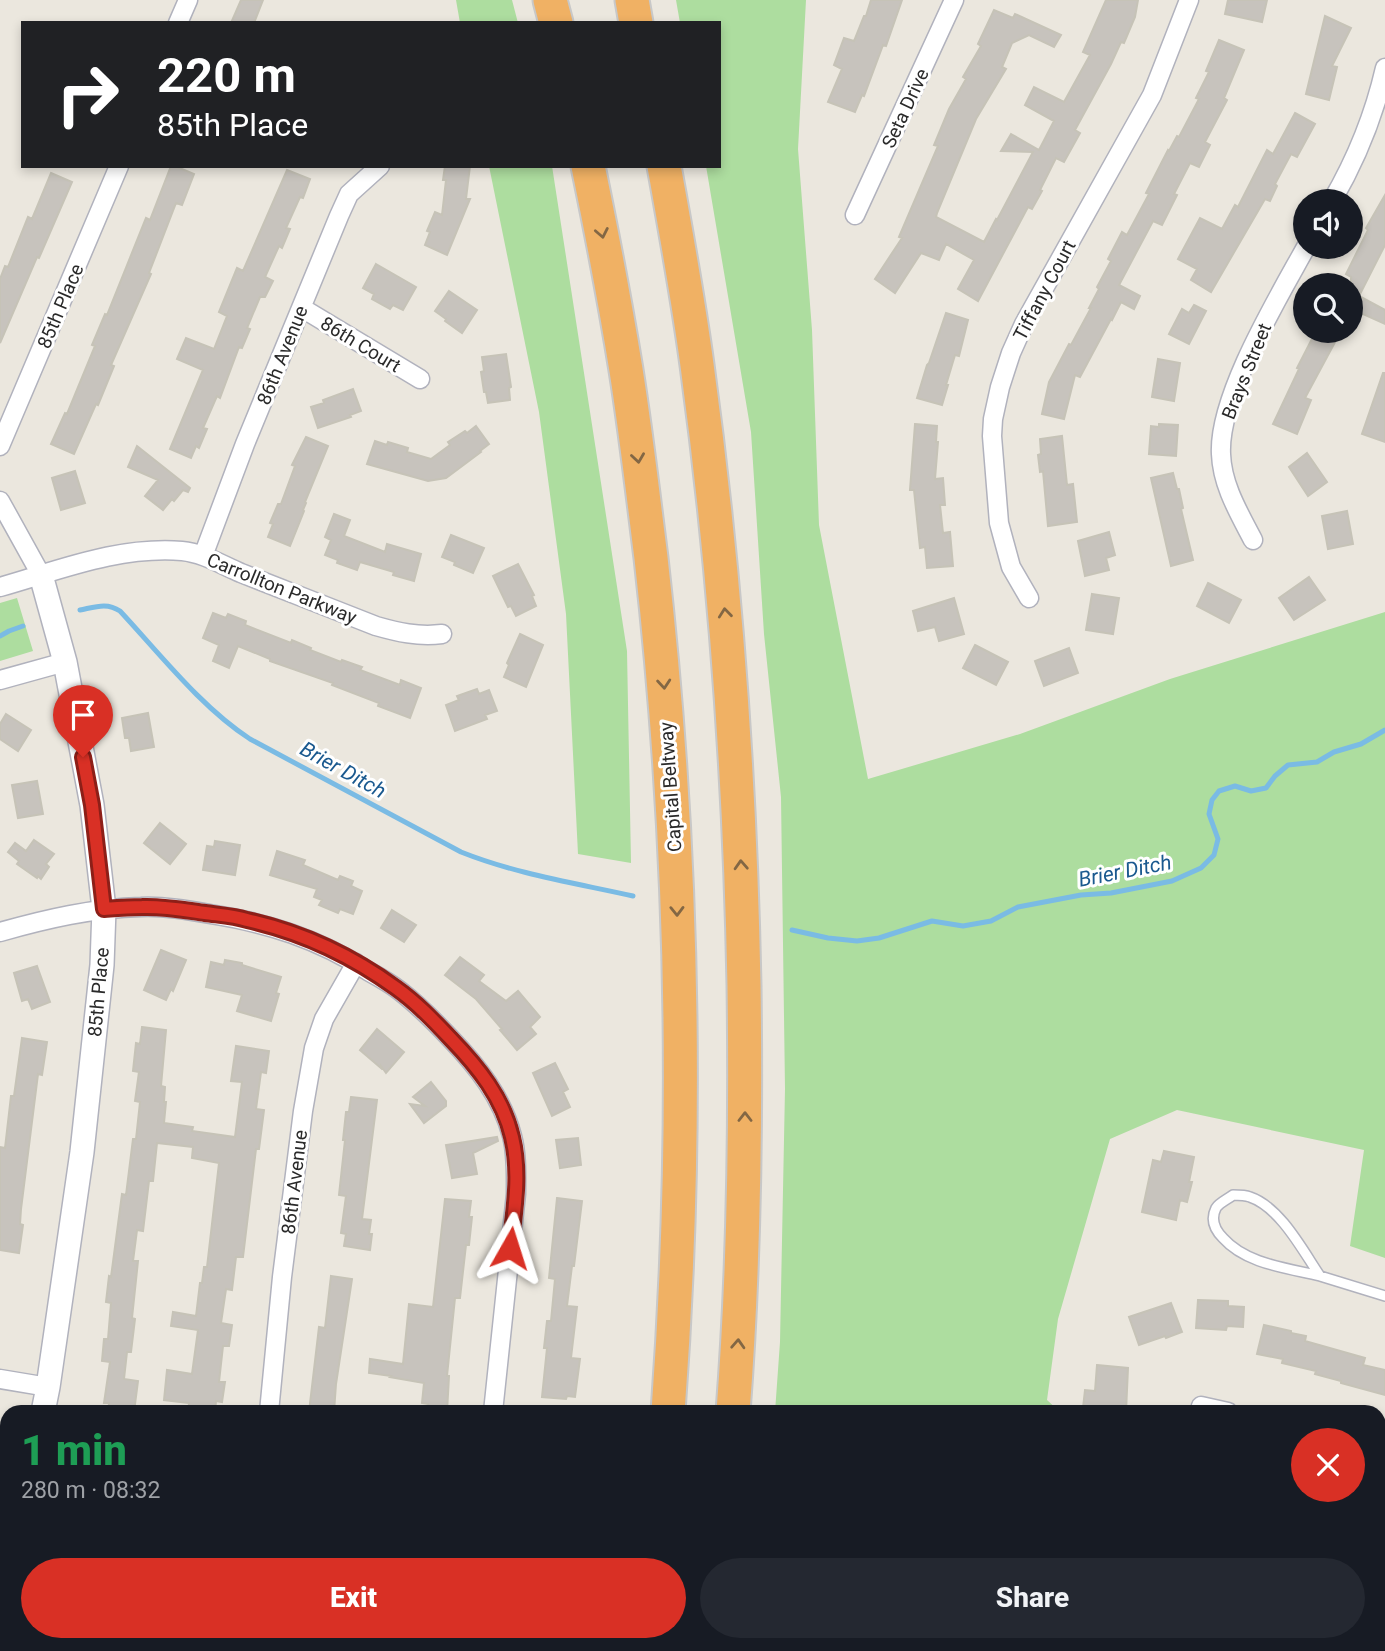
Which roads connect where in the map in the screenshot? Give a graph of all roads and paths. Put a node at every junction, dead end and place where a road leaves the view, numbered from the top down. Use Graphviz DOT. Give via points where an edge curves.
graph roads {
  1 [pos="188,0"];
  2 [pos="550,0"];
  3 [pos="632,0"];
  4 [pos="954,0"];
  5 [pos="1189,0"];
  6 [pos="179,21"];
  7 [pos="555,21"];
  8 [pos="636,21"];
  9 [pos="1385,68"];
  10 [pos="118,168"];
  11 [pos="378,168"];
  12 [pos="588,168"];
  13 [pos="664,168"];
  14 [pos="1339,189"];
  15 [pos="855,215"];
  16 [pos="1300,259"];
  17 [pos="302,308"];
  18 [pos="420,379"];
  19 [pos="0,446"];
  20 [pos="0,501"];
  21 [pos="1253,540"];
  22 [pos="203,556"];
  23 [pos="41,575"];
  24 [pos="0,587"];
  25 [pos="1029,598"];
  26 [pos="442,634"];
  27 [pos="65,662"];
  28 [pos="0,680"];
  29 [pos="104,909"];
  30 [pos="0,932"];
  31 [pos="356,962"];
  32 [pos="1320,1276"];
  33 [pos="1385,1296"];
  34 [pos="0,1379"];
  35 [pos="48,1387"];
  36 [pos="44,1405"];
  37 [pos="270,1405"];
  38 [pos="494,1405"];
  39 [pos="668,1405"];
  40 [pos="733,1405"];
  1 -- 6 [label="street"];
  2 -- 7 [label="highway"];
  3 -- 8 [label="highway"];
  4 -- 15 [label="street, Seta Drive"];
  5 -- 25 [label="street, Tiffany Court" via="1152,95 1024,324 1000,387 992,436 999,523 1011,567"];
  9 -- 14 [label="street" via="1368,129"];
  10 -- 19 [label="street, 85th Place"];
  11 -- 17 [label="street, 86th Avenue" via="349,194"];
  12 -- 39 [label="highway, Capital Beltway, one-way" via="641,474 669,750 681,1053 679,1215"];
  40 -- 13 [label="highway, one-way" via="744,1216 745,1050 735,742 700,388"];
  16 -- 21 [label="street, Brays Street" via="1248,358 1222,434 1221,456 1231,497"];
  17 -- 18 [label="street, 86th Court"];
  17 -- 22 [label="street, 86th Avenue"];
  20 -- 23 [label="street, 85th Place"];
  22 -- 23 [label="street, Carrollton Parkway" via="184,551 126,552"];
  22 -- 26 [label="street, Carrollton Parkway" via="376,626 398,633"];
  23 -- 24 [label="street, Carrollton Parkway"];
  23 -- 27 [label="street, 85th Place"];
  27 -- 28 [label="street"];
  27 -- 29 [label="street, 85th Place" via="92,805"];
  29 -- 30 [label="street"];
  29 -- 31 [label="street" via="167,908 245,919 307,938"];
  29 -- 35 [label="street, 85th Place" via="82,1152"];
  31 -- 37 [label="street, 86th Avenue" via="324,1019 314,1048 282,1277"];
  31 -- 38 [label="street" via="397,989 460,1048 496,1095 512,1136 516,1194"];
  32 -- 32 [label="lane" via="1279,1218 1260,1201 1233,1195 1216,1206 1215,1230 1229,1246 1261,1262"];
  32 -- 33 [label="lane"];
  34 -- 35 [label="street"];
  35 -- 36 [label="street, 85th Place"];
}
